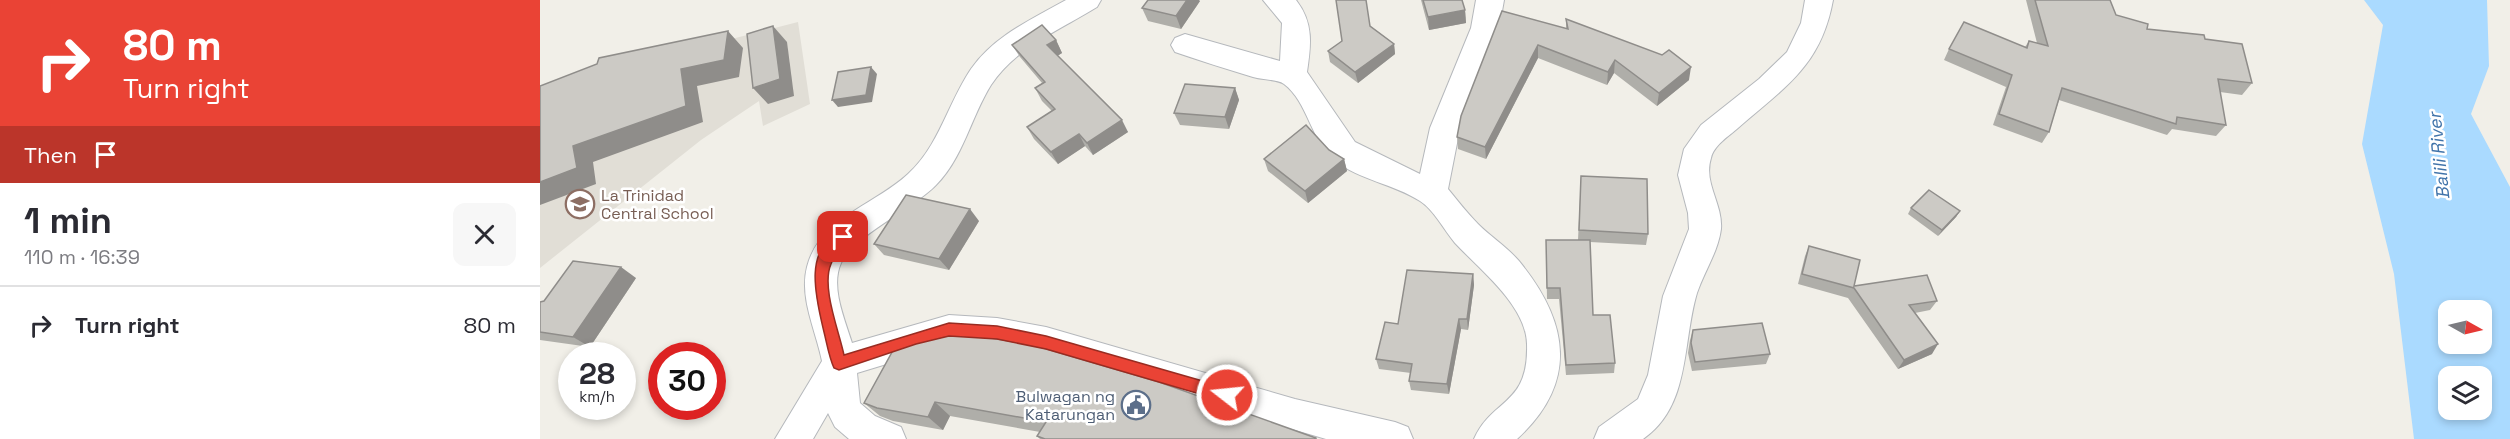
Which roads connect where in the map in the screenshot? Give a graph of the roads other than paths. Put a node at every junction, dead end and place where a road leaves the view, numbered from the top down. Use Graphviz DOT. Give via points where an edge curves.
graph roads {
  1 [pos="1087,0"];
  2 [pos="1277,0"];
  3 [pos="1490,0"];
  4 [pos="1820,0"];
  5 [pos="1185,45"];
  6 [pos="1292,74"];
  7 [pos="1432,192"];
  8 [pos="839,363"];
  9 [pos="793,439"];
  10 [pos="888,439"];
  11 [pos="1395,439"];
  12 [pos="1492,439"];
  13 [pos="1612,439"];
  1 -- 8 [label="street" via="1016,42 992,64 961,111 944,150 928,174 903,198 843,237 830,251 822,267 821,288"];
  2 -- 6 [label="street" via="1295,16 1298,34"];
  3 -- 7 [label="street" via="1485,28 1445,128"];
  4 -- 13 [label="street" via="1812,36 1802,55 1769,88 1702,142 1693,175 1705,222 1702,244 1684,282 1673,322 1668,371 1653,407"];
  5 -- 6 [label="street"];
  6 -- 7 [label="street" via="1344,151"];
  7 -- 12 [label="street" via="1466,233 1507,271 1537,319 1544,342 1543,372 1526,408"];
  8 -- 9 [label="street"];
  8 -- 10 [label="street" via="839,393 844,410 859,426"];
  8 -- 11 [label="street" via="949,330 997,333 1046,342 1294,415"];
}
